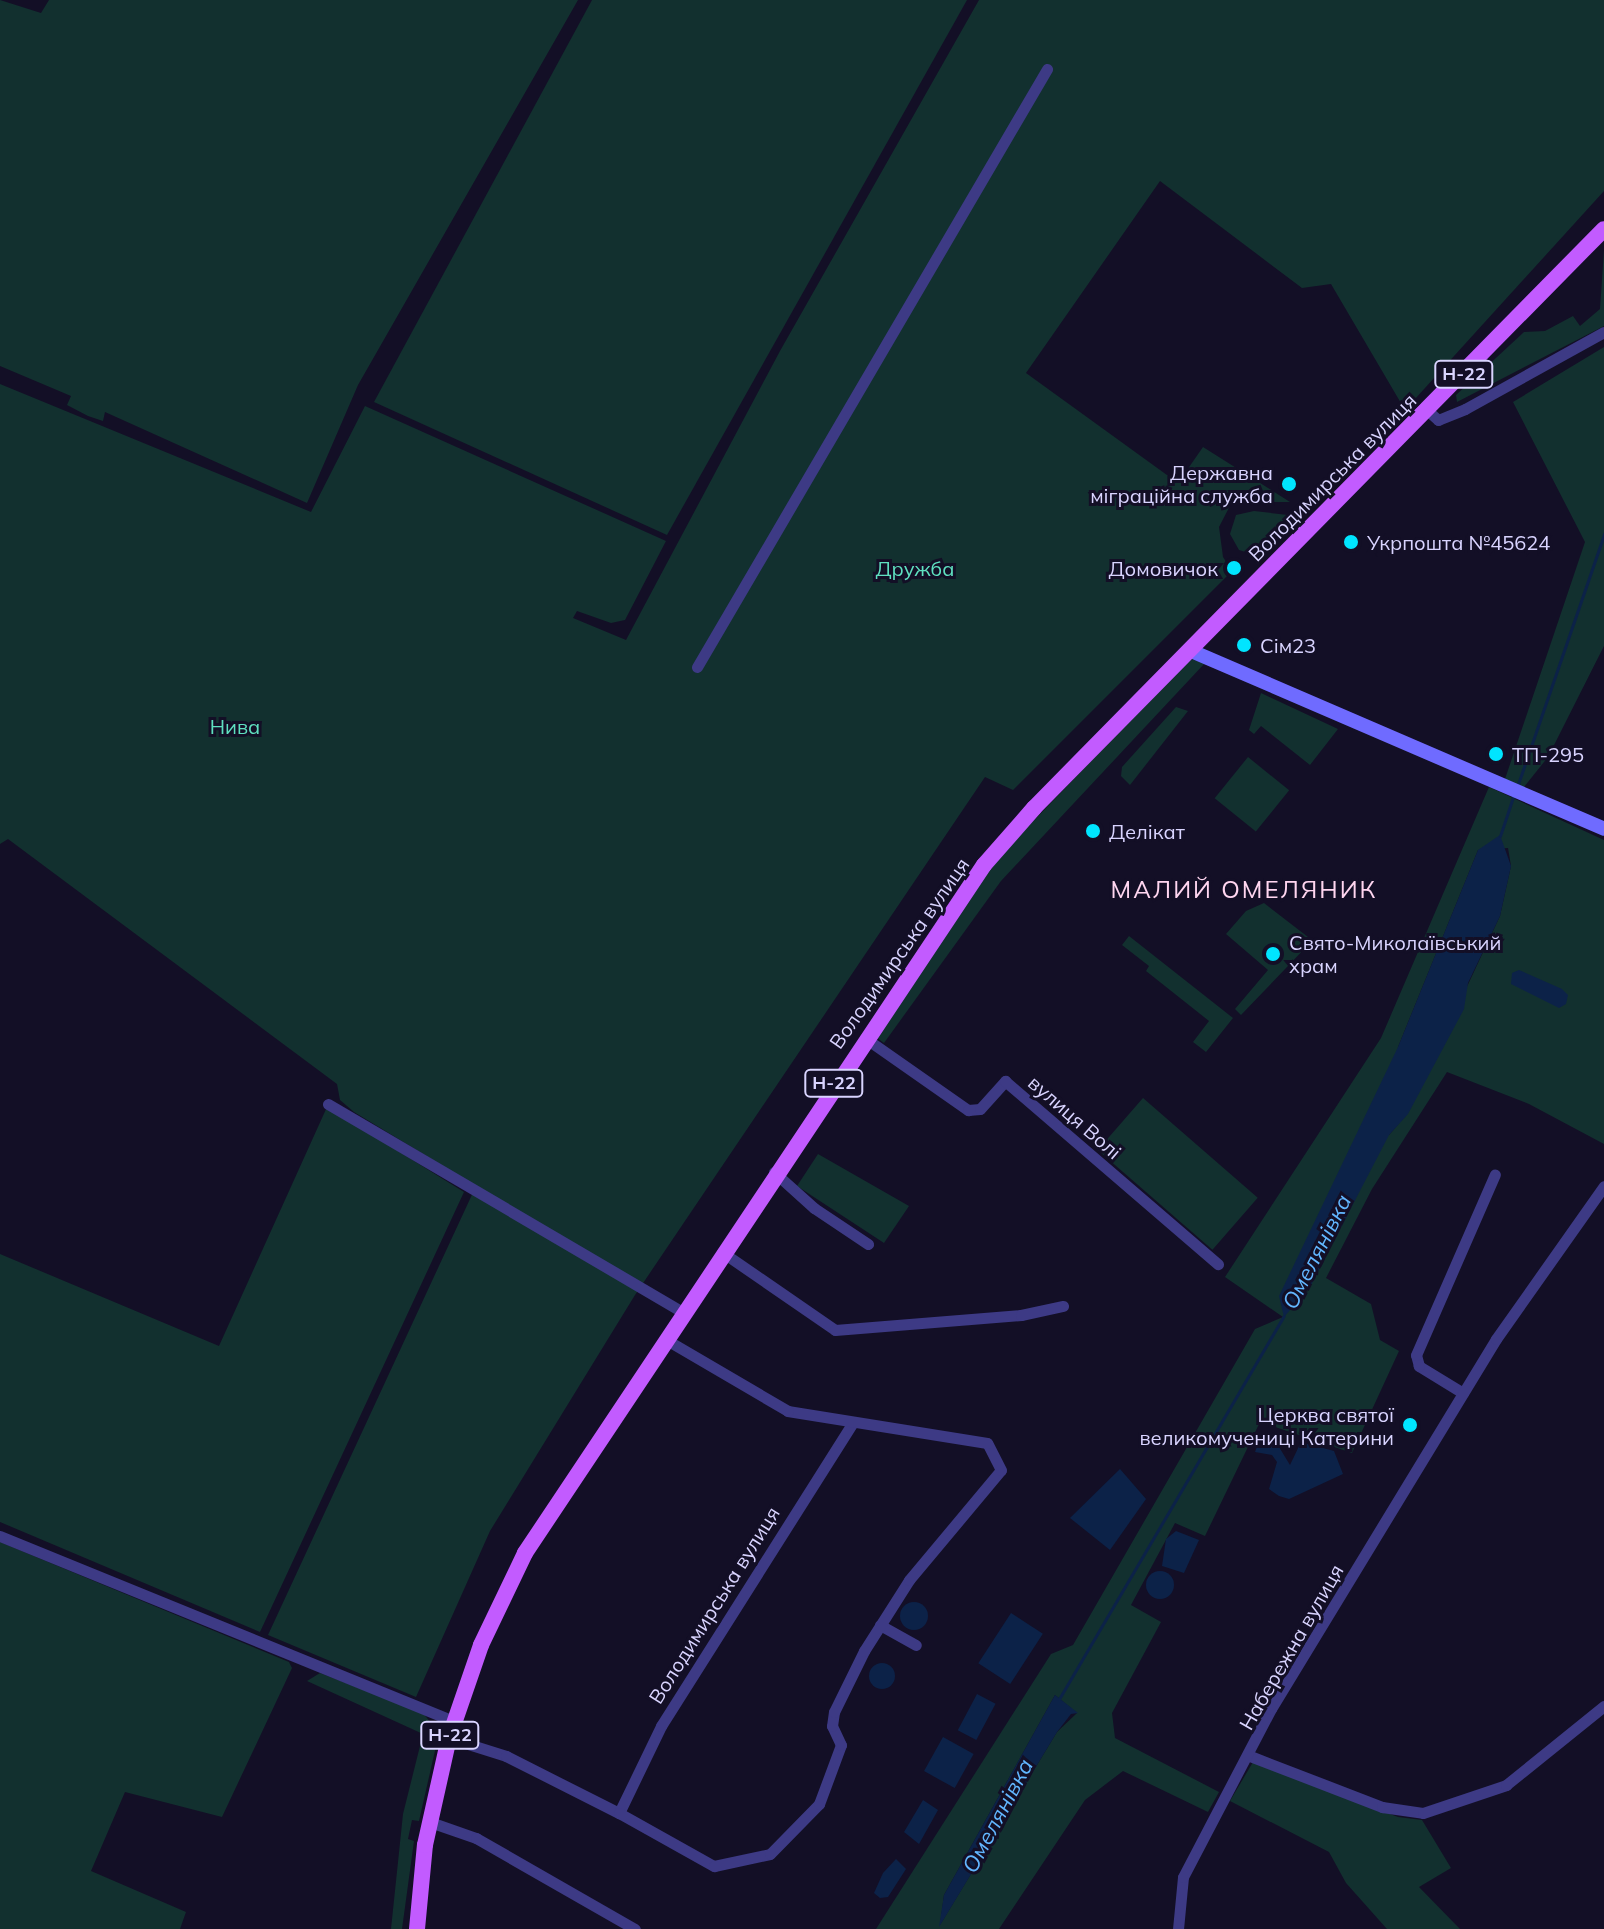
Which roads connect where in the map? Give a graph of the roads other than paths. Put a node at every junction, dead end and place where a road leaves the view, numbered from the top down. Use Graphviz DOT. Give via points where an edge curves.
graph roads {
  1 [pos="1047,69"];
  2 [pos="1604,229"];
  3 [pos="1604,332"];
  4 [pos="1427,410"];
  5 [pos="1189,650"];
  6 [pos="697,667"];
  7 [pos="1604,829"];
  8 [pos="865,1038"];
  9 [pos="328,1104"];
  10 [pos="774,1172"];
  11 [pos="1495,1174"];
  12 [pos="1604,1186"];
  13 [pos="868,1244"];
  14 [pos="722,1252"];
  15 [pos="1218,1264"];
  16 [pos="1063,1306"];
  17 [pos="683,1312"];
  18 [pos="665,1339"];
  19 [pos="1463,1393"];
  20 [pos="852,1424"];
  21 [pos="0,1536"];
  22 [pos="880,1625"];
  23 [pos="916,1645"];
  24 [pos="1604,1706"];
  25 [pos="451,1729"];
  26 [pos="1250,1756"];
  27 [pos="619,1813"];
  28 [pos="430,1822"];
  29 [pos="417,1929"];
  30 [pos="635,1929"];
  31 [pos="1178,1929"];
  1 -- 6 [label="street"];
  2 -- 4 [label="main road, Володимирська вулиця / Н-22"];
  3 -- 4 [label="street" via="1465,409 1438,420"];
  4 -- 5 [label="main road, Володимирська вулиця / Н-22"];
  5 -- 7 [label="street"];
  5 -- 8 [label="main road, Володимирська вулиця / Н-22" via="984,865"];
  8 -- 10 [label="main road, Володимирська вулиця / Н-22"];
  8 -- 15 [label="street, вулиця Волі" via="968,1110 980,1109 1005,1081"];
  9 -- 17 [label="street"];
  10 -- 13 [label="street"];
  10 -- 14 [label="main road, Володимирська вулиця / Н-22"];
  11 -- 19 [label="street" via="1416,1355 1419,1366"];
  12 -- 19 [label="street, Набережна вулиця"];
  14 -- 16 [label="street" via="835,1330 1021,1315"];
  14 -- 17 [label="main road, Володимирська вулиця / Н-22"];
  17 -- 18 [label="main road, Володимирська вулиця / Н-22"];
  18 -- 20 [label="street" via="788,1411"];
  18 -- 25 [label="main road, Володимирська вулиця / Н-22" via="525,1553 481,1645"];
  19 -- 26 [label="street, Набережна вулиця" via="1271,1709"];
  20 -- 22 [label="street" via="987,1443 1001,1470 909,1580"];
  20 -- 27 [label="street, Володимирська вулиця" via="661,1726"];
  21 -- 25 [label="street"];
  22 -- 23 [label="street"];
  22 -- 27 [label="street" via="834,1712 832,1726 841,1745 819,1804 770,1854 714,1866"];
  24 -- 26 [label="street" via="1506,1785 1423,1813 1382,1807"];
  25 -- 27 [label="street"];
  25 -- 28 [label="main road, Н-22"];
  26 -- 31 [label="street, Набережна вулиця" via="1183,1877"];
  28 -- 29 [label="main road, Н-22"];
  28 -- 30 [label="street" via="476,1838"];
}
